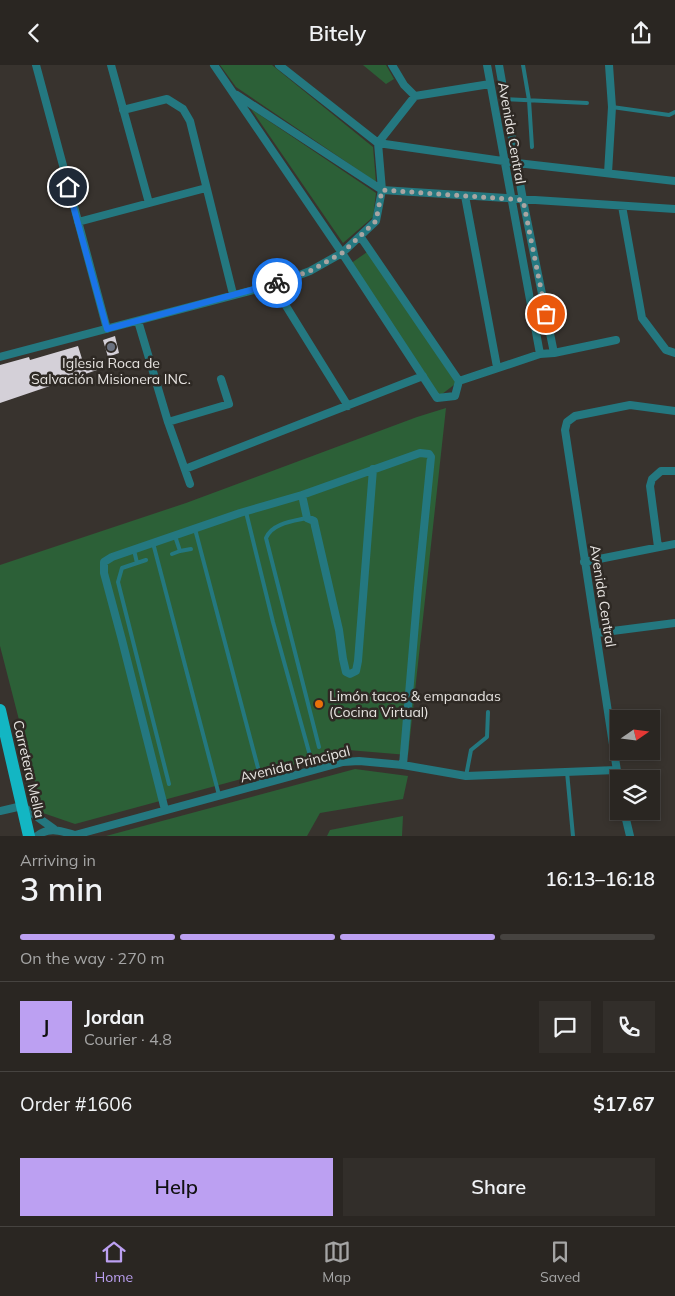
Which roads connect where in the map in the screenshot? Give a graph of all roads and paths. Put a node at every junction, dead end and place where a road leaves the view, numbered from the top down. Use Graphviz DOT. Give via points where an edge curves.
graph roads {
  1 [pos="36,65"];
  2 [pos="111,65"];
  3 [pos="214,65"];
  4 [pos="279,65"];
  5 [pos="392,65"];
  6 [pos="487,65"];
  7 [pos="499,65"];
  8 [pos="523,65"];
  9 [pos="609,65"];
  10 [pos="490,84"];
  11 [pos="233,93"];
  12 [pos="414,96"];
  13 [pos="505,99"];
  14 [pos="529,100"];
  15 [pos="586,103"];
  16 [pos="612,107"];
  17 [pos="123,110"];
  18 [pos="675,112"];
  19 [pos="378,143"];
  20 [pos="532,147"];
  21 [pos="506,161"];
  22 [pos="517,163"];
  23 [pos="608,173"];
  24 [pos="675,181"];
  25 [pos="206,188"];
  26 [pos="382,190"];
  27 [pos="465,196"];
  28 [pos="511,199"];
  29 [pos="523,200"];
  30 [pos="149,203"];
  31 [pos="622,207"];
  32 [pos="675,209"];
  33 [pos="78,222"];
  34 [pos="360,236"];
  35 [pos="342,253"];
  36 [pos="273,285"];
  37 [pos="233,295"];
  38 [pos="138,321"];
  39 [pos="107,329"];
  40 [pos="616,339"];
  41 [pos="554,353"];
  42 [pos="675,353"];
  43 [pos="540,354"];
  44 [pos="0,357"];
  45 [pos="497,367"];
  46 [pos="423,376"];
  47 [pos="221,379"];
  48 [pos="459,381"];
  49 [pos="348,406"];
  50 [pos="675,411"];
  51 [pos="168,422"];
  52 [pos="185,469"];
  53 [pos="374,469"];
  54 [pos="675,471"];
  55 [pos="190,483"];
  56 [pos="302,495"];
  57 [pos="246,512"];
  58 [pos="307,517"];
  59 [pos="195,529"];
  60 [pos="175,536"];
  61 [pos="153,543"];
  62 [pos="675,544"];
  63 [pos="658,547"];
  64 [pos="191,549"];
  65 [pos="134,550"];
  66 [pos="180,551"];
  67 [pos="172,554"];
  68 [pos="146,560"];
  69 [pos="584,562"];
  70 [pos="137,563"];
  71 [pos="675,623"];
  72 [pos="597,633"];
  73 [pos="0,709"];
  74 [pos="488,712"];
  75 [pos="2,723"];
  76 [pos="319,747"];
  77 [pos="403,765"];
  78 [pos="314,770"];
  79 [pos="610,770"];
  80 [pos="616,770"];
  81 [pos="567,772"];
  82 [pos="466,775"];
  83 [pos="169,784"];
  84 [pos="262,784"];
  85 [pos="219,796"];
  86 [pos="22,806"];
  87 [pos="0,811"];
  88 [pos="165,811"];
  89 [pos="626,820"];
  90 [pos="54,829"];
  91 [pos="75,835"];
  92 [pos="29,836"];
  93 [pos="37,836"];
  94 [pos="573,836"];
  95 [pos="630,836"];
  1 -- 33 [label="street"];
  2 -- 17 [label="street"];
  3 -- 11 [label="street"];
  4 -- 19 [label="street"];
  5 -- 12 [label="street"];
  6 -- 10 [label="street, Avenida Central"];
  7 -- 13 [label="street"];
  8 -- 14 [label="lane"];
  9 -- 16 [label="street"];
  10 -- 12 [label="street"];
  10 -- 21 [label="street, Avenida Central"];
  11 -- 26 [label="street"];
  11 -- 35 [label="street"];
  12 -- 19 [label="street"];
  13 -- 14 [label="lane"];
  13 -- 22 [label="street"];
  14 -- 15 [label="lane"];
  14 -- 20 [label="lane"];
  16 -- 18 [label="lane" via="669,115"];
  16 -- 23 [label="street"];
  17 -- 25 [label="street" via="168,99 183,109 190,121"];
  17 -- 30 [label="street"];
  19 -- 21 [label="street"];
  19 -- 26 [label="street"];
  21 -- 22 [label="street"];
  21 -- 28 [label="street, Avenida Central"];
  22 -- 23 [label="street"];
  22 -- 29 [label="street"];
  23 -- 24 [label="street"];
  25 -- 30 [label="street"];
  25 -- 37 [label="street"];
  26 -- 27 [label="street"];
  26 -- 34 [label="street" via="376,221"];
  27 -- 28 [label="street"];
  27 -- 45 [label="street"];
  28 -- 29 [label="street"];
  28 -- 43 [label="street, Avenida Central"];
  29 -- 31 [label="street"];
  29 -- 41 [label="street"];
  30 -- 33 [label="street"];
  31 -- 32 [label="street"];
  31 -- 42 [label="street" via="642,318 666,350"];
  33 -- 39 [label="street"];
  34 -- 35 [label="street"];
  34 -- 48 [label="street"];
  35 -- 36 [label="street" via="310,271"];
  35 -- 46 [label="street"];
  36 -- 37 [label="street"];
  36 -- 49 [label="street"];
  37 -- 38 [label="street"];
  38 -- 39 [label="street"];
  38 -- 51 [label="street"];
  39 -- 44 [label="street"];
  40 -- 41 [label="street"];
  41 -- 43 [label="street"];
  43 -- 45 [label="street"];
  45 -- 48 [label="street"];
  46 -- 48 [label="street" via="437,398 456,395"];
  46 -- 49 [label="street"];
  47 -- 51 [label="street" via="229,404"];
  49 -- 52 [label="street"];
  50 -- 69 [label="street, Avenida Central" via="630,405 574,417 567,422 565,430"];
  51 -- 52 [label="street"];
  52 -- 55 [label="street"];
  53 -- 56 [label="street"];
  53 -- 58 [label="street" via="358,661 356,671 350,674 346,672 343,659 316,526"];
  53 -- 77 [label="street" via="420,453 431,457"];
  54 -- 63 [label="street" via="661,471 652,479 650,486"];
  56 -- 57 [label="street"];
  56 -- 58 [label="street"];
  57 -- 59 [label="street"];
  57 -- 78 [label="lane"];
  58 -- 76 [label="lane" via="275,527 266,538"];
  59 -- 60 [label="street"];
  59 -- 84 [label="lane"];
  60 -- 61 [label="street"];
  60 -- 66 [label="lane"];
  61 -- 65 [label="street"];
  61 -- 85 [label="lane"];
  62 -- 63 [label="street"];
  63 -- 69 [label="street"];
  64 -- 66 [label="lane"];
  65 -- 70 [label="lane"];
  65 -- 88 [label="street" via="106,559 103,566"];
  66 -- 67 [label="lane"];
  68 -- 70 [label="lane"];
  69 -- 72 [label="street, Avenida Central"];
  70 -- 83 [label="lane" via="122,568 118,582"];
  71 -- 72 [label="street"];
  72 -- 80 [label="street, Avenida Central"];
  73 -- 75 [label="main road, Carretera Mella"];
  74 -- 82 [label="lane" via="487,737 471,750"];
  75 -- 86 [label="main road, Carretera Mella"];
  77 -- 78 [label="street, Avenida Principal" via="359,761"];
  77 -- 82 [label="street, Avenida Principal"];
  78 -- 84 [label="street, Avenida Principal"];
  79 -- 81 [label="street, Avenida Principal"];
  81 -- 82 [label="street, Avenida Principal"];
  81 -- 94 [label="lane"];
  84 -- 85 [label="street, Avenida Principal"];
  85 -- 88 [label="street, Avenida Principal"];
  86 -- 87 [label="street"];
  86 -- 90 [label="street"];
  86 -- 92 [label="main road, Carretera Mella"];
  88 -- 91 [label="street, Avenida Principal"];
  89 -- 95 [label="street"];
  90 -- 91 [label="street"];
  90 -- 93 [label="street"];
}
